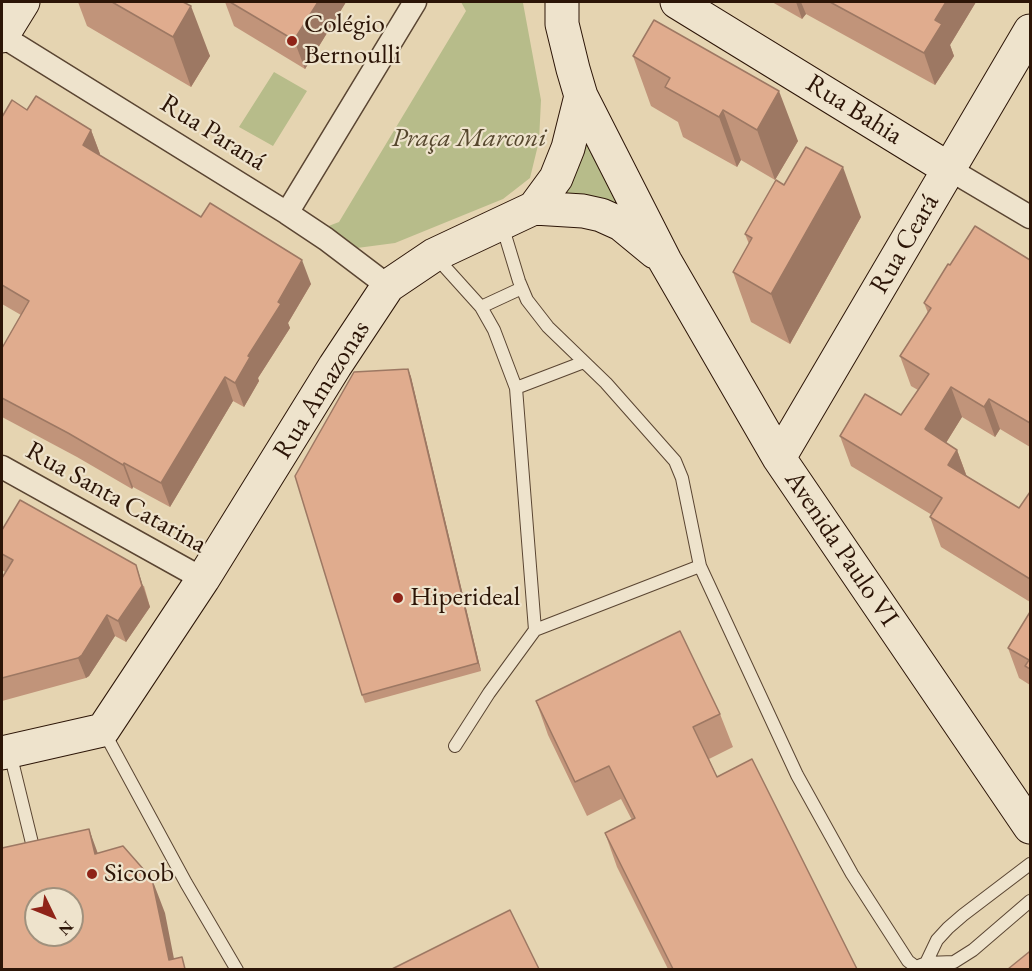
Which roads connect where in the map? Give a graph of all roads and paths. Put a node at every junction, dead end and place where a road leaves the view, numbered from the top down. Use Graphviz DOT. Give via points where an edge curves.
graph roads {
  1 [pos="23,2"];
  2 [pos="415,2"];
  3 [pos="562,2"];
  4 [pos="677,2"];
  5 [pos="1030,31"];
  6 [pos="2,36"];
  7 [pos="581,96"];
  8 [pos="949,169"];
  9 [pos="534,208"];
  10 [pos="287,213"];
  11 [pos="1030,217"];
  12 [pos="501,224"];
  13 [pos="434,255"];
  14 [pos="665,261"];
  15 [pos="388,286"];
  16 [pos="522,288"];
  17 [pos="481,307"];
  18 [pos="584,362"];
  19 [pos="516,388"];
  20 [pos="779,458"];
  21 [pos="2,467"];
  22 [pos="700,566"];
  23 [pos="203,579"];
  24 [pos="535,630"];
  25 [pos="103,730"];
  26 [pos="455,746"];
  27 [pos="6,753"];
  28 [pos="1030,827"];
  29 [pos="32,843"];
  30 [pos="1030,864"];
  31 [pos="1030,901"];
  32 [pos="926,963"];
  33 [pos="237,969"];
  1 -- 6 [label="main road"];
  2 -- 10 [label="street"];
  3 -- 7 [label="main road" via="562,24"];
  4 -- 8 [label="main road, Rua Bahia"];
  5 -- 8 [label="main road, Rua Ceará"];
  6 -- 10 [label="street, Rua Paraná"];
  7 -- 9 [label="main road, Rua Amazonas" via="556,178"];
  7 -- 14 [label="main road, Avenida Paulo VI"];
  8 -- 11 [label="street, Rua Bahia"];
  8 -- 20 [label="main road, Rua Ceará"];
  9 -- 12 [label="main road, Rua Amazonas"];
  9 -- 14 [label="main road, Avenida Paulo VI" via="602,215 621,224"];
  10 -- 15 [label="street, Rua Paraná"];
  12 -- 13 [label="main road, Rua Amazonas"];
  12 -- 16 [label="lane"];
  13 -- 15 [label="main road, Rua Amazonas"];
  13 -- 17 [label="lane"];
  14 -- 20 [label="main road, Avenida Paulo VI"];
  15 -- 23 [label="main road, Rua Amazonas"];
  16 -- 17 [label="lane"];
  16 -- 18 [label="lane" via="548,327"];
  17 -- 19 [label="lane"];
  18 -- 19 [label="lane"];
  18 -- 22 [label="lane" via="675,461"];
  19 -- 24 [label="lane"];
  20 -- 28 [label="main road, Avenida Paulo VI"];
  21 -- 23 [label="street, Rua Santa Catarina"];
  22 -- 24 [label="lane"];
  22 -- 32 [label="lane" via="797,775 852,874 908,961 916,967"];
  23 -- 25 [label="main road, Rua Amazonas"];
  24 -- 26 [label="lane"];
  25 -- 27 [label="main road"];
  25 -- 33 [label="lane"];
  27 -- 29 [label="lane"];
  30 -- 32 [label="lane" via="948,928"];
  31 -- 32 [label="lane" via="961,958"];
}
